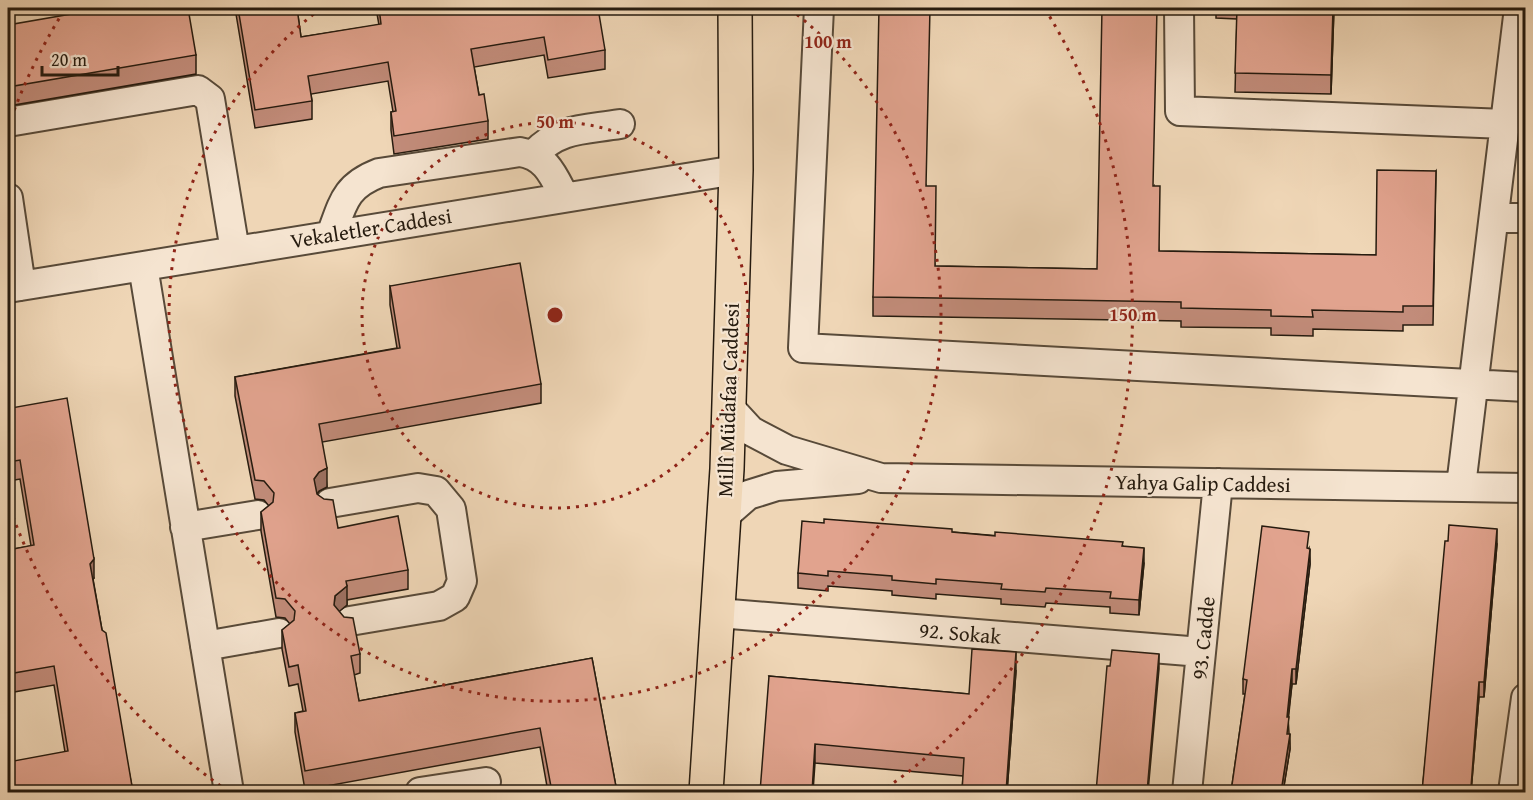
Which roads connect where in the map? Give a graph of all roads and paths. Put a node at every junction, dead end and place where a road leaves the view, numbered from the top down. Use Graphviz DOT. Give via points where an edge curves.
graph roads {
  1 [pos="735,8"];
  2 [pos="819,8"];
  3 [pos="1179,8"];
  4 [pos="1519,8"];
  5 [pos="8,122"];
  6 [pos="620,124"];
  7 [pos="1505,124"];
  8 [pos="534,154"];
  9 [pos="735,170"];
  10 [pos="564,196"];
  11 [pos="8,198"];
  12 [pos="1494,218"];
  13 [pos="1526,218"];
  14 [pos="331,235"];
  15 [pos="235,251"];
  16 [pos="143,266"];
  17 [pos="14,287"];
  18 [pos="1474,384"];
  19 [pos="1526,387"];
  20 [pos="728,405"];
  21 [pos="881,478"];
  22 [pos="1218,483"];
  23 [pos="1461,486"];
  24 [pos="1526,488"];
  25 [pos="330,503"];
  26 [pos="258,515"];
  27 [pos="724,516"];
  28 [pos="185,527"];
  29 [pos="718,613"];
  30 [pos="350,621"];
  31 [pos="279,633"];
  32 [pos="205,645"];
  33 [pos="1201,652"];
  34 [pos="1526,698"];
  35 [pos="486,782"];
  36 [pos="229,792"];
  37 [pos="420,792"];
  38 [pos="706,792"];
  39 [pos="1187,792"];
  40 [pos="1513,792"];
  1 -- 9 [label="main road, Millî Müdafaa Caddesi"];
  2 -- 18 [label="street" via="803,348"];
  3 -- 7 [label="street" via="1180,111"];
  4 -- 7 [label="street"];
  5 -- 15 [label="street" via="198,90 206,93"];
  6 -- 8 [label="street" via="561,134 547,140"];
  7 -- 12 [label="street"];
  8 -- 10 [label="street" via="546,163"];
  8 -- 14 [label="street" via="508,154 379,173 361,180 347,194"];
  9 -- 10 [label="street, Vekaletler Caddesi"];
  9 -- 20 [label="main road, Millî Müdafaa Caddesi"];
  10 -- 14 [label="street, Vekaletler Caddesi"];
  11 -- 17 [label="street"];
  12 -- 13 [label="street"];
  12 -- 18 [label="street"];
  14 -- 15 [label="street, Vekaletler Caddesi"];
  15 -- 16 [label="street, Vekaletler Caddesi"];
  16 -- 17 [label="street, Vekaletler Caddesi"];
  16 -- 28 [label="street"];
  18 -- 19 [label="street"];
  18 -- 23 [label="street"];
  20 -- 21 [label="street, Yahya Galip Caddesi" via="751,431 787,450"];
  20 -- 27 [label="main road, Millî Müdafaa Caddesi"];
  21 -- 22 [label="street, Yahya Galip Caddesi"];
  21 -- 27 [label="street, Yahya Galip Caddesi" via="777,486 748,495"];
  22 -- 23 [label="street, Yahya Galip Caddesi"];
  22 -- 33 [label="street, 93. Cadde"];
  23 -- 24 [label="street, Yahya Galip Caddesi"];
  25 -- 30 [label="street" via="418,488 444,496 451,509 462,581 455,597 438,606"];
  26 -- 28 [label="street"];
  27 -- 29 [label="main road, Millî Müdafaa Caddesi"];
  28 -- 32 [label="street"];
  29 -- 33 [label="street, 92. Sokak"];
  29 -- 38 [label="main road, Millî Müdafaa Caddesi"];
  31 -- 32 [label="street"];
  32 -- 36 [label="street"];
  33 -- 39 [label="street, 93. Cadde"];
  34 -- 40 [label="street"];
  35 -- 37 [label="street"];
}
